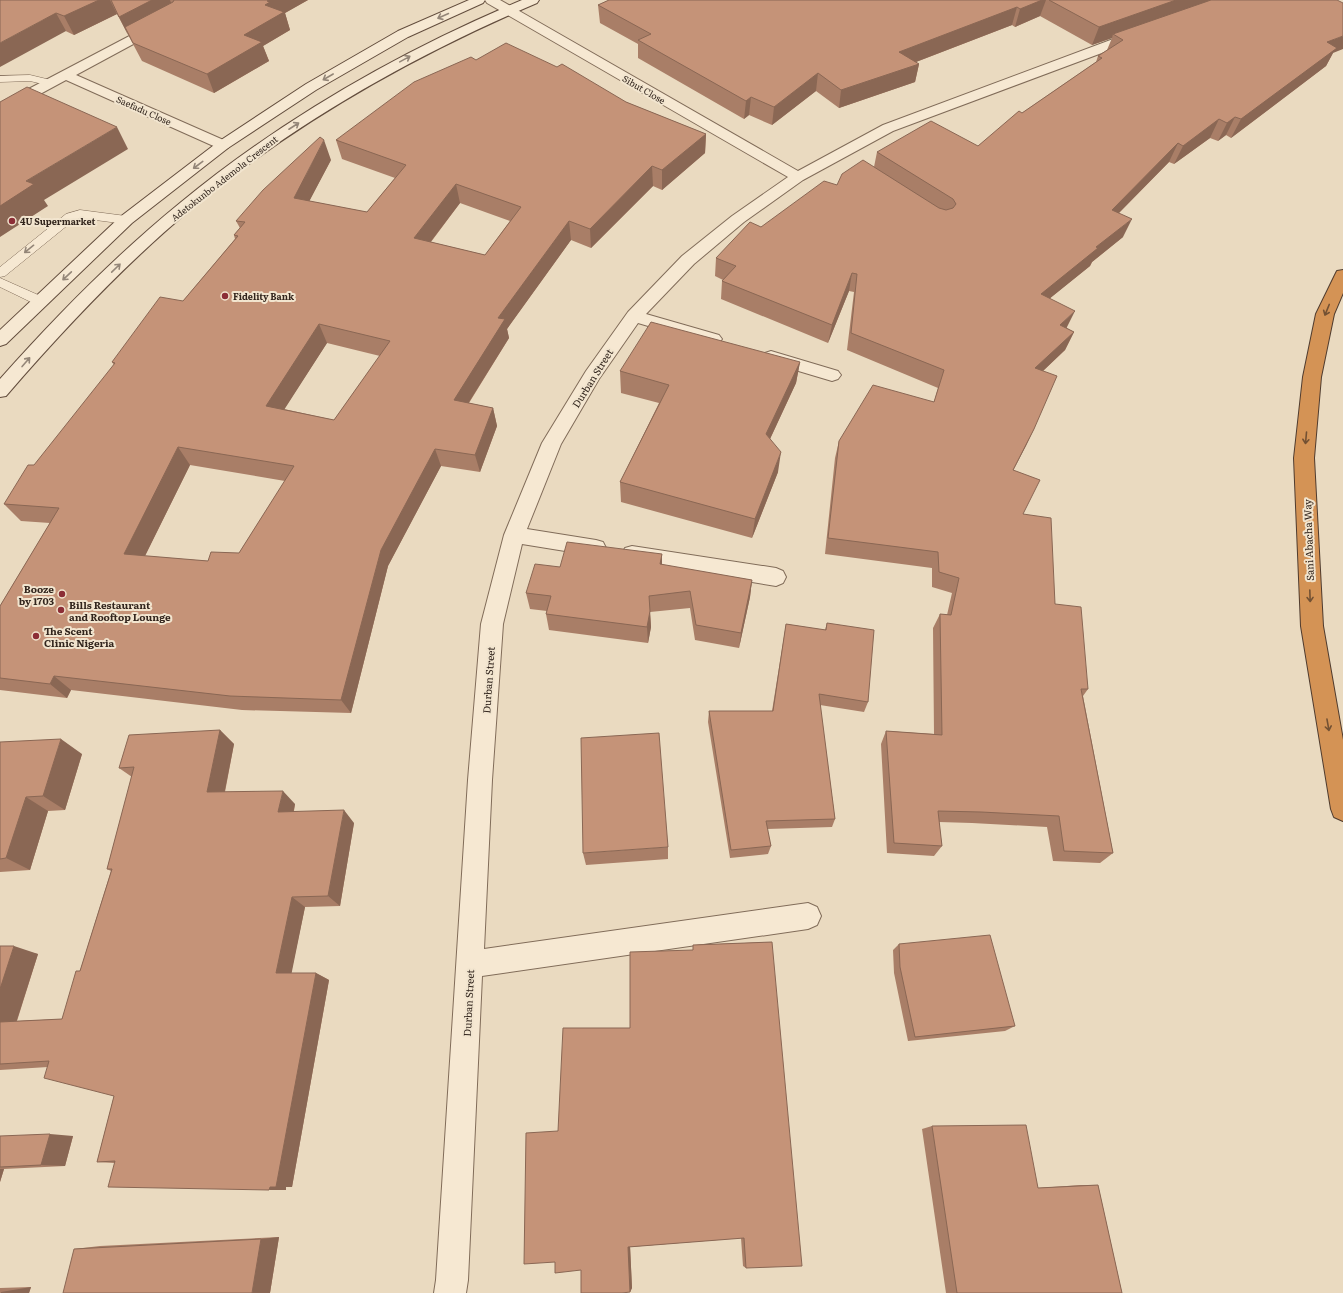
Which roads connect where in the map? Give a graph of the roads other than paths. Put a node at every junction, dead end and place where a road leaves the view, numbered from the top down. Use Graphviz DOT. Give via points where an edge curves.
graph roads {
  1 [pos="479,0"];
  2 [pos="491,0"];
  3 [pos="533,0"];
  4 [pos="507,10"];
  5 [pos="168,20"];
  6 [pos="1151,30"];
  7 [pos="65,75"];
  8 [pos="0,79"];
  9 [pos="51,83"];
  10 [pos="0,110"];
  11 [pos="223,146"];
  12 [pos="836,155"];
  13 [pos="849,163"];
  14 [pos="798,177"];
  15 [pos="126,220"];
  16 [pos="0,273"];
  17 [pos="1343,275"];
  18 [pos="0,282"];
  19 [pos="40,301"];
  20 [pos="634,316"];
  21 [pos="0,340"];
  22 [pos="725,343"];
  23 [pos="756,352"];
  24 [pos="832,375"];
  25 [pos="0,391"];
  26 [pos="514,535"];
  27 [pos="776,577"];
  28 [pos="1343,809"];
  29 [pos="808,916"];
  30 [pos="470,964"];
  31 [pos="450,1293"];
  1 -- 11 [label="street, one-way" via="390,42 311,87"];
  2 -- 4 [label="street, Sibut Close"];
  3 -- 4 [label="street, Adetokunbo Ademola Crescent"];
  4 -- 14 [label="street, Sibut Close"];
  25 -- 4 [label="street, Adetokunbo Ademola Crescent, one-way" via="44,340 117,267 185,206 260,148 359,85 430,46"];
  5 -- 7 [label="street"];
  6 -- 12 [label="street, Durban Street" via="888,128"];
  7 -- 9 [label="street"];
  7 -- 11 [label="street, Saefadu Close"];
  8 -- 9 [label="lane" via="30,78"];
  9 -- 10 [label="street"];
  11 -- 15 [label="street, one-way"];
  12 -- 13 [label="street"];
  12 -- 14 [label="street, Durban Street"];
  14 -- 20 [label="street, Durban Street" via="738,219 688,260"];
  15 -- 16 [label="lane, one-way" via="80,214 70,217"];
  15 -- 19 [label="street, one-way"];
  17 -- 28 [label="highway, Sani Abacha Way, one-way" via="1325,314 1312,377 1304,458 1312,626"];
  18 -- 19 [label="lane"];
  19 -- 21 [label="street"];
  20 -- 22 [label="street"];
  20 -- 26 [label="street, Durban Street" via="592,375 552,443"];
  23 -- 24 [label="street"];
  26 -- 27 [label="street"];
  26 -- 30 [label="street, Durban Street" via="492,624"];
  29 -- 30 [label="street"];
  30 -- 31 [label="street, Durban Street"];
}
